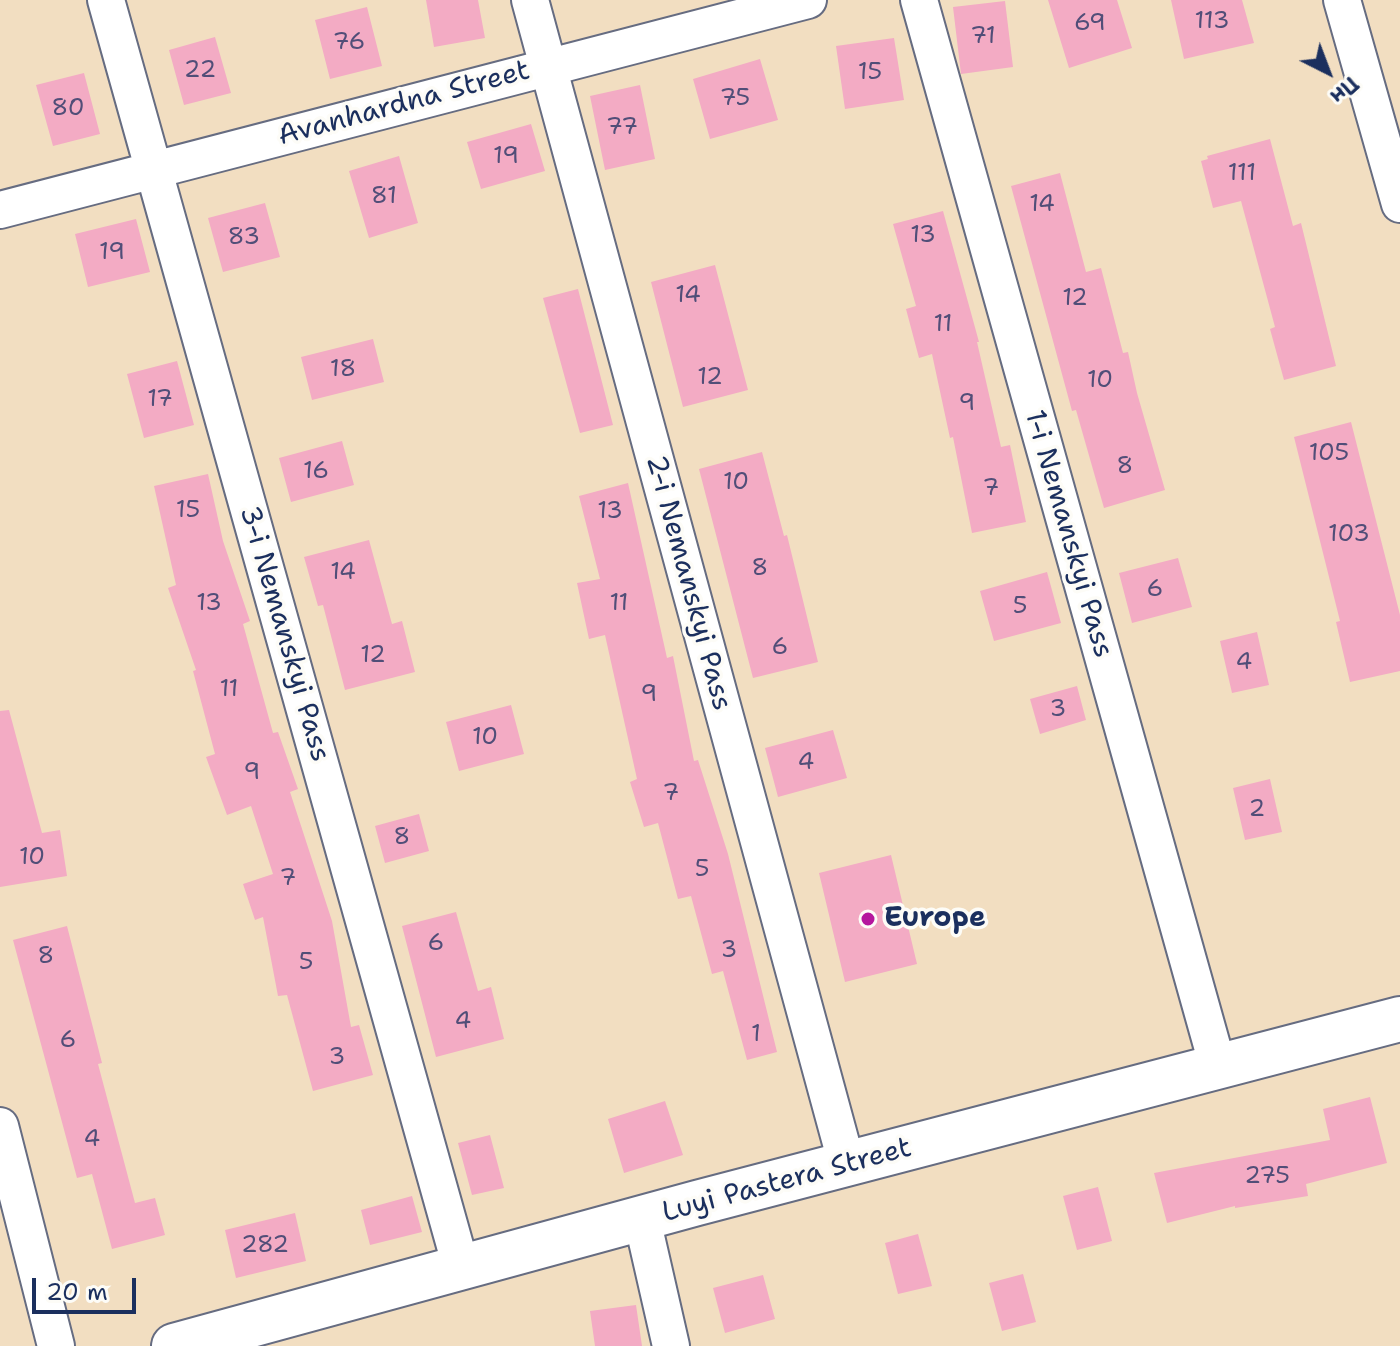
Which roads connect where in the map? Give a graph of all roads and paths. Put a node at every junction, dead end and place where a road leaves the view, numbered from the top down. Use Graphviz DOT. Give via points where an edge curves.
graph roads {
  1 [pos="106,0"];
  2 [pos="530,0"];
  3 [pos="808,0"];
  4 [pos="919,0"];
  5 [pos="1342,0"];
  6 [pos="547,66"];
  7 [pos="153,171"];
  8 [pos="1400,204"];
  9 [pos="0,210"];
  10 [pos="1400,1019"];
  11 [pos="1218,1067"];
  12 [pos="0,1126"];
  13 [pos="847,1165"];
  14 [pos="642,1219"];
  15 [pos="461,1267"];
  16 [pos="56,1346"];
  17 [pos="174,1346"];
  18 [pos="671,1346"];
  1 -- 7 [label="street, 3-i Nemanskyi Pass"];
  2 -- 6 [label="street, 2-i Nemanskyi Pass"];
  3 -- 6 [label="street, Avanhardna Street"];
  4 -- 11 [label="street, 1-i Nemanskyi Pass"];
  5 -- 8 [label="street"];
  6 -- 7 [label="street, Avanhardna Street"];
  6 -- 13 [label="street, 2-i Nemanskyi Pass"];
  7 -- 9 [label="street, Avanhardna Street"];
  7 -- 15 [label="street, 3-i Nemanskyi Pass"];
  10 -- 11 [label="street, Luyi Pastera Street"];
  11 -- 13 [label="street, Luyi Pastera Street"];
  12 -- 16 [label="street"];
  13 -- 14 [label="street, Luyi Pastera Street"];
  14 -- 15 [label="street, Luyi Pastera Street"];
  14 -- 18 [label="street"];
  15 -- 17 [label="street, Luyi Pastera Street"];
}
